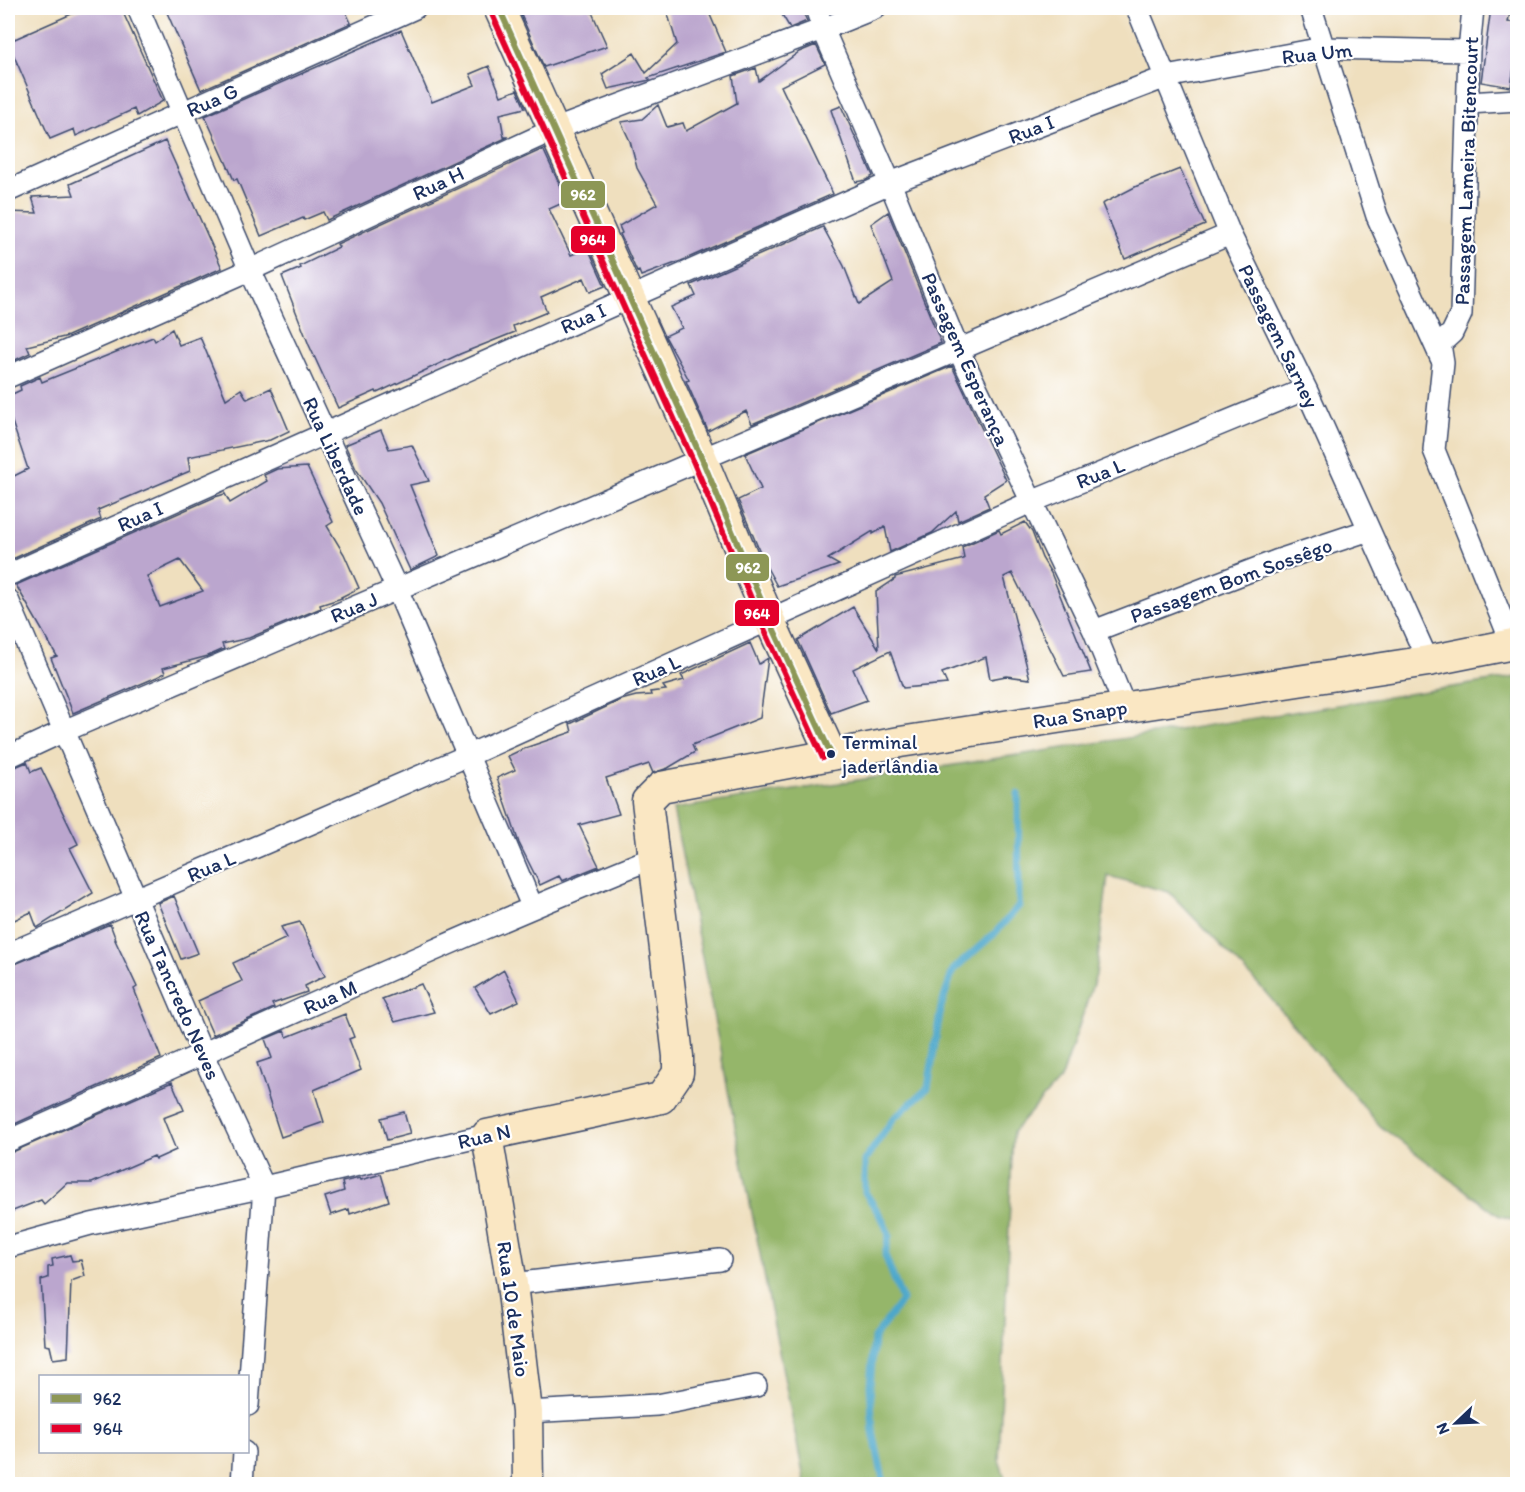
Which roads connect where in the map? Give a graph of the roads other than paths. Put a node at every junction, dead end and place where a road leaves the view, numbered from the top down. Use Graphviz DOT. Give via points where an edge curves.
graph roads {
  1 [pos="138,8"];
  2 [pos="415,8"];
  3 [pos="499,8"];
  4 [pos="816,8"];
  5 [pos="875,8"];
  6 [pos="1137,8"];
  7 [pos="1311,8"];
  8 [pos="1473,8"];
  9 [pos="823,29"];
  10 [pos="1323,48"];
  11 [pos="1469,51"];
  12 [pos="1166,77"];
  13 [pos="1518,100"];
  14 [pos="1468,103"];
  15 [pos="183,113"];
  16 [pos="553,130"];
  17 [pos="890,183"];
  18 [pos="8,191"];
  19 [pos="1230,234"];
  20 [pos="250,270"];
  21 [pos="628,298"];
  22 [pos="958,349"];
  23 [pos="1443,363"];
  24 [pos="8,376"];
  25 [pos="1305,389"];
  26 [pos="326,434"];
  27 [pos="702,459"];
  28 [pos="1031,502"];
  29 [pos="1369,530"];
  30 [pos="8,575"];
  31 [pos="397,589"];
  32 [pos="8,600"];
  33 [pos="769,620"];
  34 [pos="1094,631"];
  35 [pos="1515,644"];
  36 [pos="1428,661"];
  37 [pos="1125,707"];
  38 [pos="64,731"];
  39 [pos="831,754"];
  40 [pos="469,755"];
  41 [pos="8,757"];
  42 [pos="648,798"];
  43 [pos="654,857"];
  44 [pos="136,899"];
  45 [pos="532,906"];
  46 [pos="8,954"];
  47 [pos="203,1055"];
  48 [pos="487,1135"];
  49 [pos="8,1141"];
  50 [pos="264,1187"];
  51 [pos="8,1247"];
  52 [pos="720,1260"];
  53 [pos="512,1284"];
  54 [pos="756,1386"];
  55 [pos="249,1391"];
  56 [pos="527,1412"];
  57 [pos="244,1453"];
  58 [pos="242,1485"];
  59 [pos="528,1485"];
  1 -- 15 [label="street, Rua Liberdade"];
  2 -- 15 [label="street, Rua G"];
  3 -- 16 [label="main road"];
  4 -- 9 [label="street, Passagem Esperança"];
  5 -- 9 [label="street, Rua H"];
  6 -- 12 [label="street, Passagem Sarney"];
  7 -- 10 [label="street, Passagem Lameira Bitencourt"];
  8 -- 11 [label="street, Passagem Lameira Bitencourt"];
  9 -- 16 [label="street, Rua H"];
  9 -- 17 [label="street, Passagem Esperança"];
  10 -- 11 [label="street, Rua Um"];
  10 -- 12 [label="street, Rua Um"];
  10 -- 23 [label="street, Passagem Lameira Bitencourt" via="1377,216"];
  11 -- 14 [label="street, Passagem Lameira Bitencourt"];
  12 -- 17 [label="street, Rua I"];
  12 -- 19 [label="street, Passagem Sarney"];
  13 -- 14 [label="street"];
  14 -- 23 [label="street, Passagem Lameira Bitencourt" via="1461,314 1452,333 1440,344"];
  15 -- 18 [label="street, Rua G"];
  15 -- 20 [label="street, Rua Liberdade"];
  16 -- 20 [label="street, Rua H"];
  16 -- 21 [label="main road"];
  17 -- 21 [label="street, Rua I"];
  17 -- 22 [label="street, Passagem Esperança"];
  19 -- 22 [label="street"];
  19 -- 25 [label="street, Passagem Sarney"];
  20 -- 24 [label="street, Rua H"];
  20 -- 26 [label="street, Rua Liberdade"];
  21 -- 26 [label="street, Rua I"];
  21 -- 27 [label="main road"];
  22 -- 27 [label="street"];
  22 -- 28 [label="street, Passagem Esperança"];
  23 -- 35 [label="street, Passagem Lameira Bitencourt" via="1434,450"];
  25 -- 28 [label="street, Rua L"];
  25 -- 29 [label="street, Passagem Sarney"];
  26 -- 30 [label="street, Rua I"];
  26 -- 31 [label="street, Rua Liberdade"];
  27 -- 31 [label="street, Rua J"];
  27 -- 33 [label="main road"];
  28 -- 33 [label="street, Rua L"];
  28 -- 34 [label="street, Passagem Esperança"];
  29 -- 34 [label="street, Passagem Bom Sossêgo"];
  29 -- 36 [label="street, Passagem Sarney"];
  31 -- 38 [label="street, Rua J"];
  31 -- 40 [label="street, Rua Liberdade"];
  32 -- 38 [label="street, Rua Tancredo Neves"];
  33 -- 39 [label="main road"];
  33 -- 40 [label="street, Rua L"];
  34 -- 37 [label="street, Passagem Esperança"];
  35 -- 36 [label="main road, Rua Snapp"];
  36 -- 37 [label="main road, Rua Snapp"];
  37 -- 39 [label="main road, Rua Snapp"];
  38 -- 41 [label="street, Rua J"];
  38 -- 44 [label="street, Rua Tancredo Neves"];
  39 -- 42 [label="main road, Rua Snapp" via="661,787"];
  40 -- 44 [label="street, Rua L"];
  40 -- 45 [label="street, Rua Liberdade"];
  42 -- 43 [label="main road, Rua N"];
  43 -- 45 [label="street, Rua M"];
  43 -- 48 [label="main road, Rua N" via="678,1073 661,1098"];
  44 -- 46 [label="street, Rua L"];
  44 -- 47 [label="street, Rua Tancredo Neves"];
  45 -- 47 [label="street, Rua M"];
  47 -- 49 [label="street, Rua M"];
  47 -- 50 [label="street, Rua Tancredo Neves"];
  48 -- 50 [label="street, Rua N"];
  48 -- 53 [label="main road, Rua 10 de Maio"];
  50 -- 51 [label="street, Rua N" via="91,1224"];
  50 -- 55 [label="street, Rua Tancredo Neves"];
  52 -- 53 [label="street"];
  53 -- 56 [label="main road, Rua 10 de Maio"];
  54 -- 56 [label="street" via="657,1405"];
  56 -- 59 [label="main road, Rua 10 de Maio"];
  57 -- 58 [label="street"];
}
